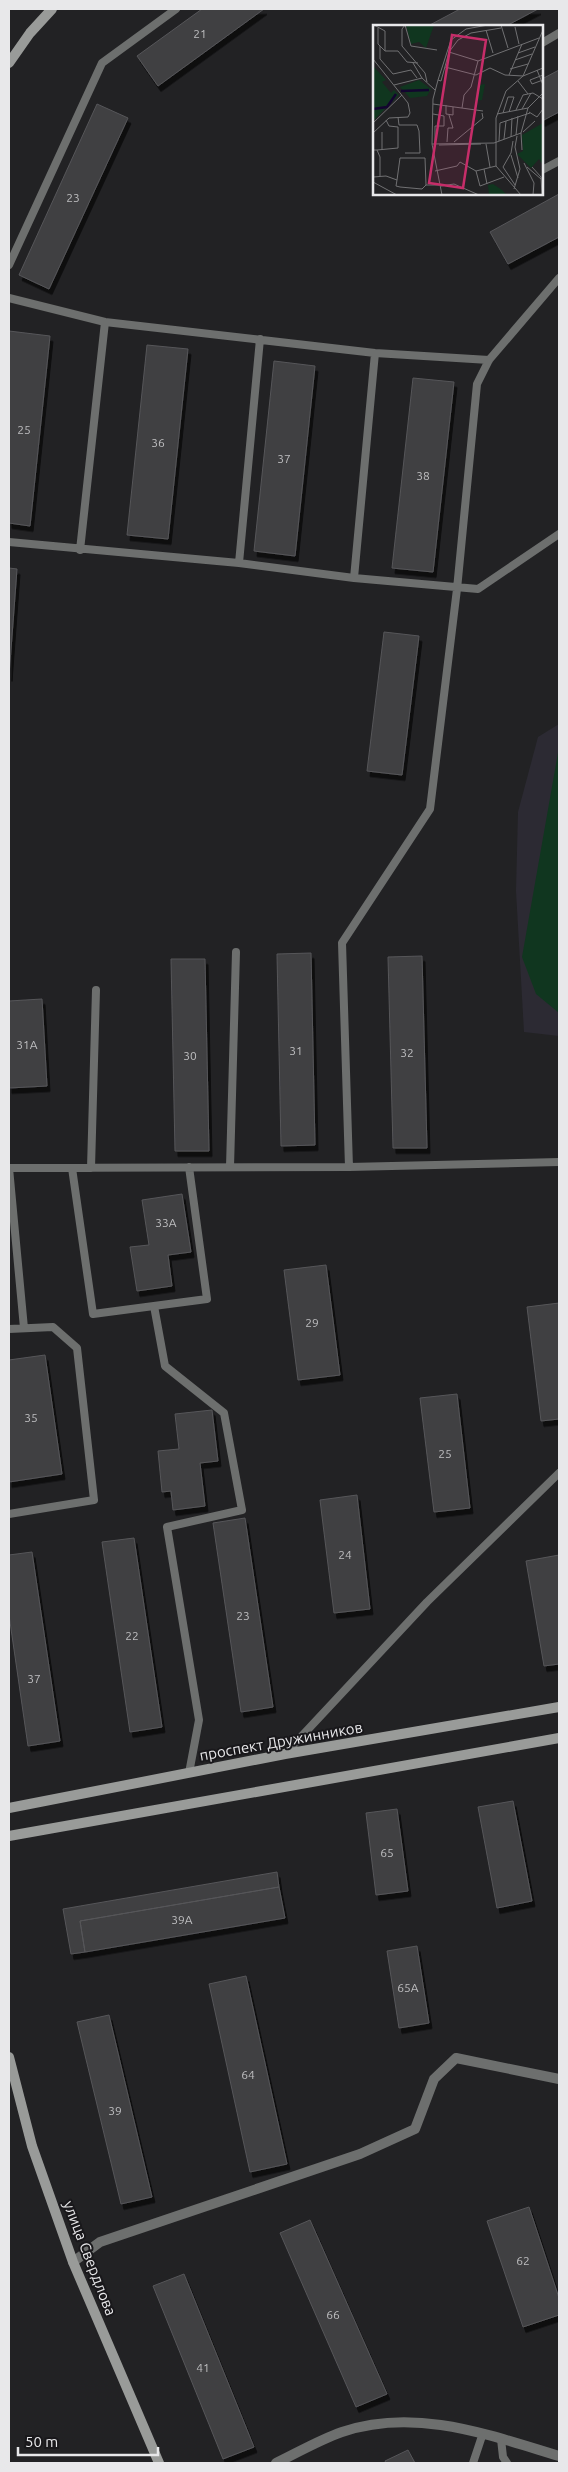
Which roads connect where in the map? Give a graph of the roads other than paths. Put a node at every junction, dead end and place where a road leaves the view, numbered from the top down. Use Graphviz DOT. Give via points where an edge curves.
graph roads {
  1 [pos="52,9"];
  2 [pos="176,9"];
  3 [pos="559,33"];
  4 [pos="543,42"];
  5 [pos="9,63"];
  6 [pos="559,161"];
  7 [pos="543,169"];
  8 [pos="9,265"];
  9 [pos="559,278"];
  10 [pos="9,298"];
  11 [pos="104,322"];
  12 [pos="260,339"];
  13 [pos="375,353"];
  14 [pos="489,360"];
  15 [pos="559,534"];
  16 [pos="9,542"];
  17 [pos="80,550"];
  18 [pos="239,562"];
  19 [pos="354,578"];
  20 [pos="457,589"];
  21 [pos="236,952"];
  22 [pos="96,990"];
  23 [pos="559,1162"];
  24 [pos="189,1167"];
  25 [pos="230,1167"];
  26 [pos="349,1167"];
  27 [pos="9,1168"];
  28 [pos="72,1168"];
  29 [pos="91,1168"];
  30 [pos="154,1306"];
  31 [pos="24,1328"];
  32 [pos="9,1329"];
  33 [pos="559,1473"];
  34 [pos="9,1514"];
  35 [pos="559,1707"];
  36 [pos="559,1738"];
  37 [pos="285,1754"];
  38 [pos="189,1773"];
  39 [pos="9,1808"];
  40 [pos="9,1836"];
  41 [pos="9,2057"];
  42 [pos="559,2078"];
  43 [pos="73,2262"];
  44 [pos="483,2433"];
  45 [pos="501,2439"];
  46 [pos="559,2456"];
  47 [pos="159,2463"];
  48 [pos="276,2463"];
  49 [pos="473,2463"];
  50 [pos="507,2463"];
  1 -- 5 [label="street"];
  2 -- 8 [label="lane" via="102,63"];
  3 -- 4 [label="lane"];
  6 -- 7 [label="lane"];
  9 -- 14 [label="lane"];
  10 -- 11 [label="lane"];
  11 -- 12 [label="lane"];
  11 -- 17 [label="lane"];
  12 -- 13 [label="lane"];
  12 -- 18 [label="lane"];
  13 -- 14 [label="lane"];
  13 -- 19 [label="lane"];
  14 -- 20 [label="lane" via="477,384"];
  15 -- 20 [label="lane" via="478,589"];
  16 -- 17 [label="lane"];
  17 -- 18 [label="lane"];
  18 -- 19 [label="lane"];
  19 -- 20 [label="lane"];
  20 -- 26 [label="lane" via="430,809 342,942"];
  21 -- 25 [label="lane"];
  22 -- 29 [label="lane"];
  23 -- 26 [label="lane"];
  24 -- 25 [label="lane"];
  24 -- 29 [label="lane"];
  24 -- 30 [label="lane" via="207,1298"];
  25 -- 26 [label="lane"];
  27 -- 28 [label="lane"];
  27 -- 31 [label="lane"];
  28 -- 29 [label="lane"];
  28 -- 30 [label="lane" via="92,1314"];
  30 -- 38 [label="lane" via="165,1366 224,1413 242,1510 167,1527 199,1720"];
  31 -- 32 [label="lane"];
  31 -- 34 [label="lane" via="53,1327 77,1348 94,1500"];
  33 -- 37 [label="lane" via="427,1602"];
  35 -- 37 [label="street, проспект Дружинников"];
  36 -- 40 [label="street"];
  37 -- 38 [label="street, проспект Дружинников"];
  38 -- 39 [label="street, проспект Дружинников"];
  41 -- 43 [label="street, улица Свердлова" via="32,2146"];
  42 -- 43 [label="street" via="456,2058 434,2079 416,2129 360,2154 100,2242"];
  43 -- 47 [label="street, улица Свердлова"];
  44 -- 45 [label="street"];
  44 -- 48 [label="street" via="455,2425 381,2423 342,2432"];
  44 -- 49 [label="lane"];
  45 -- 46 [label="street"];
  45 -- 50 [label="lane"];
}
